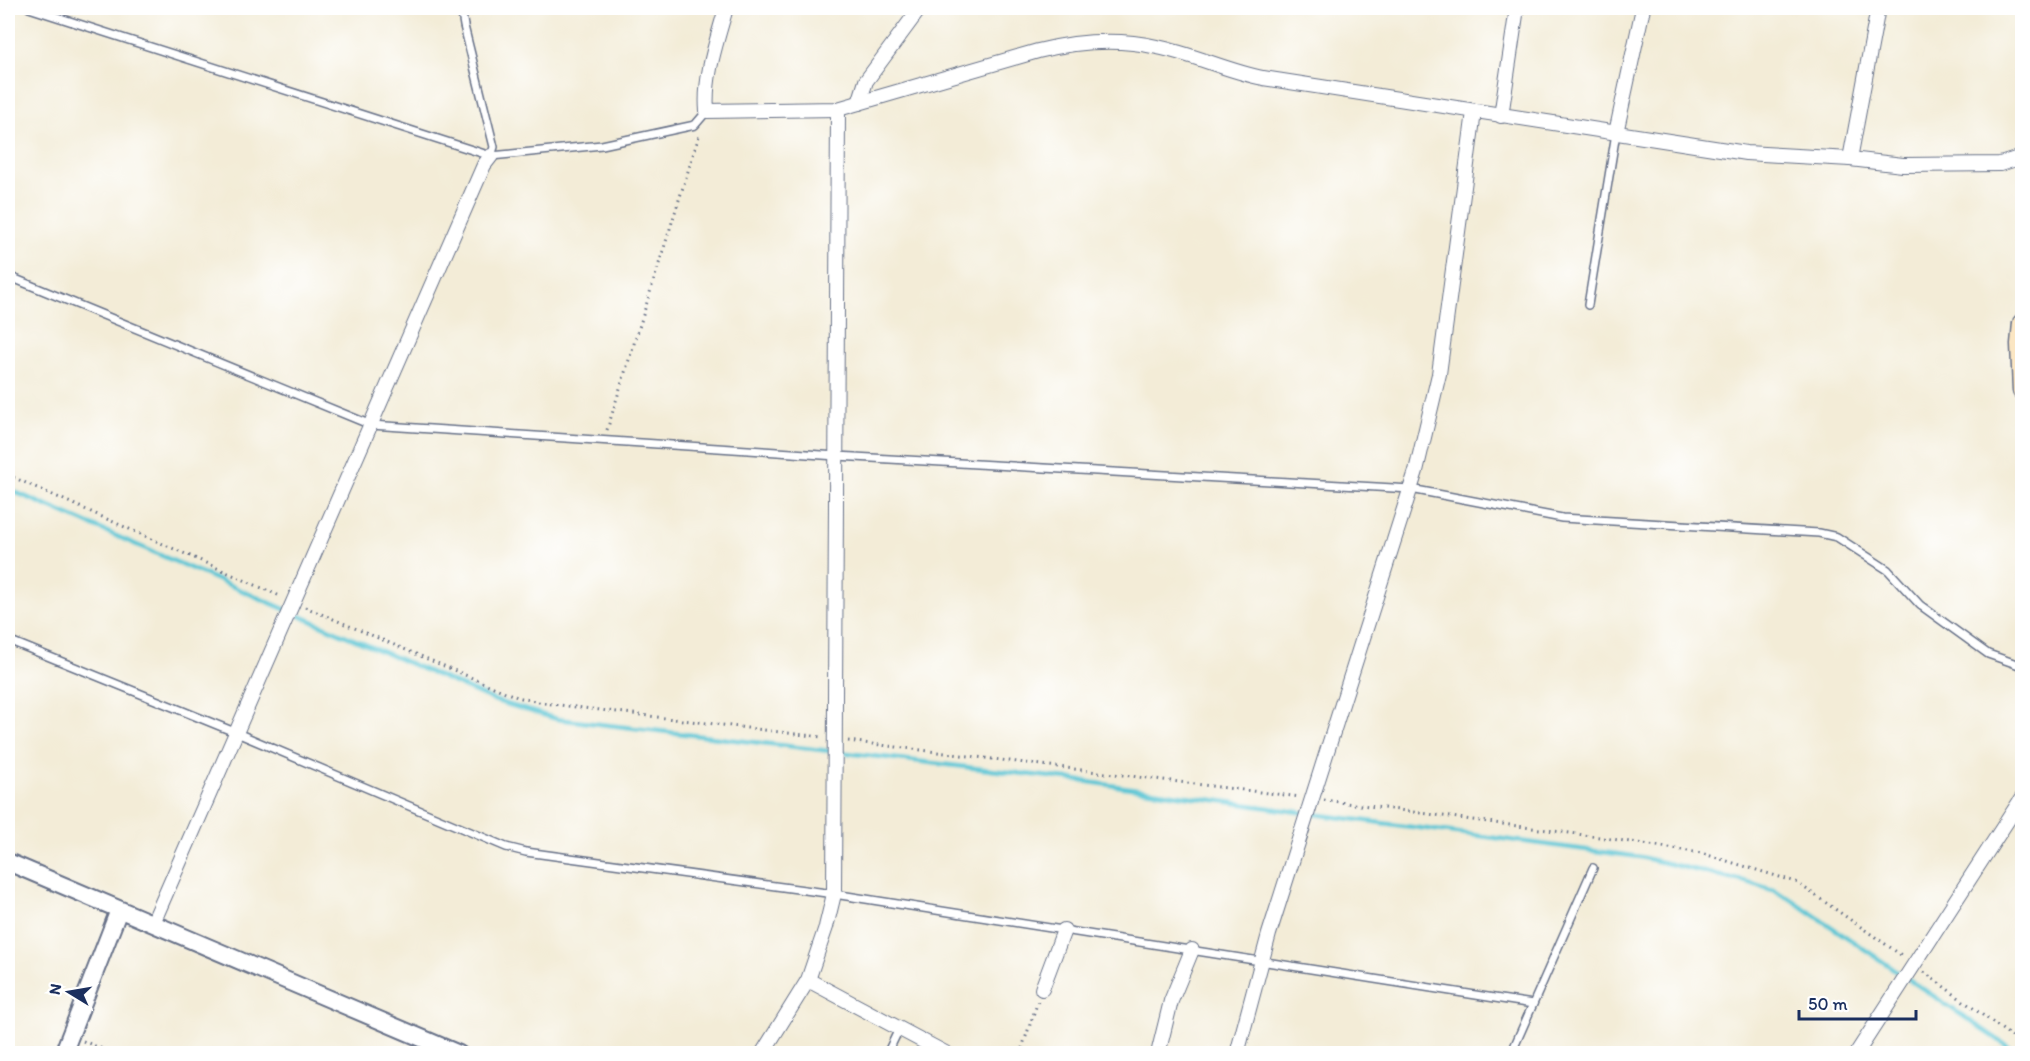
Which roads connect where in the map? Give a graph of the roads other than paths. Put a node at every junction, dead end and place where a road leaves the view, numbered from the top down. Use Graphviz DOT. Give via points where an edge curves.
graph roads {
  1 [pos="29,8"];
  2 [pos="461,8"];
  3 [pos="726,8"];
  4 [pos="920,8"];
  5 [pos="1517,8"];
  6 [pos="1643,8"];
  7 [pos="1878,8"];
  8 [pos="859,103"];
  9 [pos="838,110"];
  10 [pos="707,111"];
  11 [pos="1474,112"];
  12 [pos="1501,116"];
  13 [pos="1616,133"];
  14 [pos="491,156"];
  15 [pos="2022,157"];
  16 [pos="1850,159"];
  17 [pos="8,276"];
  18 [pos="1588,305"];
  19 [pos="2022,323"];
  20 [pos="2022,391"];
  21 [pos="371,425"];
  22 [pos="837,456"];
  23 [pos="1411,489"];
  24 [pos="8,640"];
  25 [pos="2022,666"];
  26 [pos="237,733"];
  27 [pos="2022,798"];
  28 [pos="8,862"];
  29 [pos="1593,868"];
  30 [pos="834,894"];
  31 [pos="120,910"];
  32 [pos="153,923"];
  33 [pos="1064,930"];
  34 [pos="1192,950"];
  35 [pos="1261,961"];
  36 [pos="808,980"];
  37 [pos="1042,989"];
  38 [pos="1533,1004"];
  39 [pos="899,1029"];
  40 [pos="63,1053"];
  41 [pos="459,1053"];
  42 [pos="762,1053"];
  43 [pos="886,1053"];
  44 [pos="947,1053"];
  45 [pos="1158,1053"];
  46 [pos="1237,1053"];
  47 [pos="1511,1053"];
  48 [pos="1857,1053"];
  1 -- 14 [label="lane"];
  2 -- 14 [label="lane" via="494,147"];
  3 -- 10 [label="street" via="709,74"];
  4 -- 8 [label="street" via="866,81"];
  5 -- 12 [label="street"];
  6 -- 13 [label="street"];
  7 -- 16 [label="street"];
  8 -- 9 [label="street"];
  8 -- 11 [label="street" via="1046,49 1100,41 1158,47 1263,78"];
  9 -- 10 [label="street"];
  9 -- 22 [label="street"];
  10 -- 14 [label="lane" via="695,124 602,145"];
  11 -- 12 [label="street"];
  11 -- 23 [label="street" via="1439,374"];
  12 -- 13 [label="street"];
  13 -- 16 [label="street" via="1746,153"];
  13 -- 18 [label="lane"];
  14 -- 21 [label="street"];
  15 -- 16 [label="street" via="2000,164 1903,165"];
  17 -- 21 [label="lane"];
  19 -- 20 [label="main road"];
  21 -- 22 [label="lane"];
  21 -- 26 [label="street"];
  22 -- 23 [label="lane"];
  22 -- 30 [label="street"];
  23 -- 25 [label="lane" via="1562,518 1785,530 1837,537 1888,570 1920,605 1988,654"];
  23 -- 35 [label="street"];
  24 -- 26 [label="lane"];
  26 -- 30 [label="lane" via="506,847"];
  26 -- 32 [label="street"];
  27 -- 48 [label="street"];
  28 -- 31 [label="street"];
  29 -- 38 [label="lane"];
  30 -- 33 [label="lane"];
  30 -- 36 [label="street"];
  31 -- 32 [label="street"];
  31 -- 40 [label="street"];
  32 -- 41 [label="street"];
  33 -- 34 [label="lane"];
  33 -- 37 [label="street"];
  34 -- 35 [label="lane"];
  34 -- 45 [label="street" via="1171,1001"];
  35 -- 38 [label="lane"];
  35 -- 46 [label="street"];
  36 -- 39 [label="street"];
  36 -- 42 [label="street"];
  38 -- 47 [label="lane"];
  39 -- 43 [label="lane"];
  39 -- 44 [label="street"];
}
